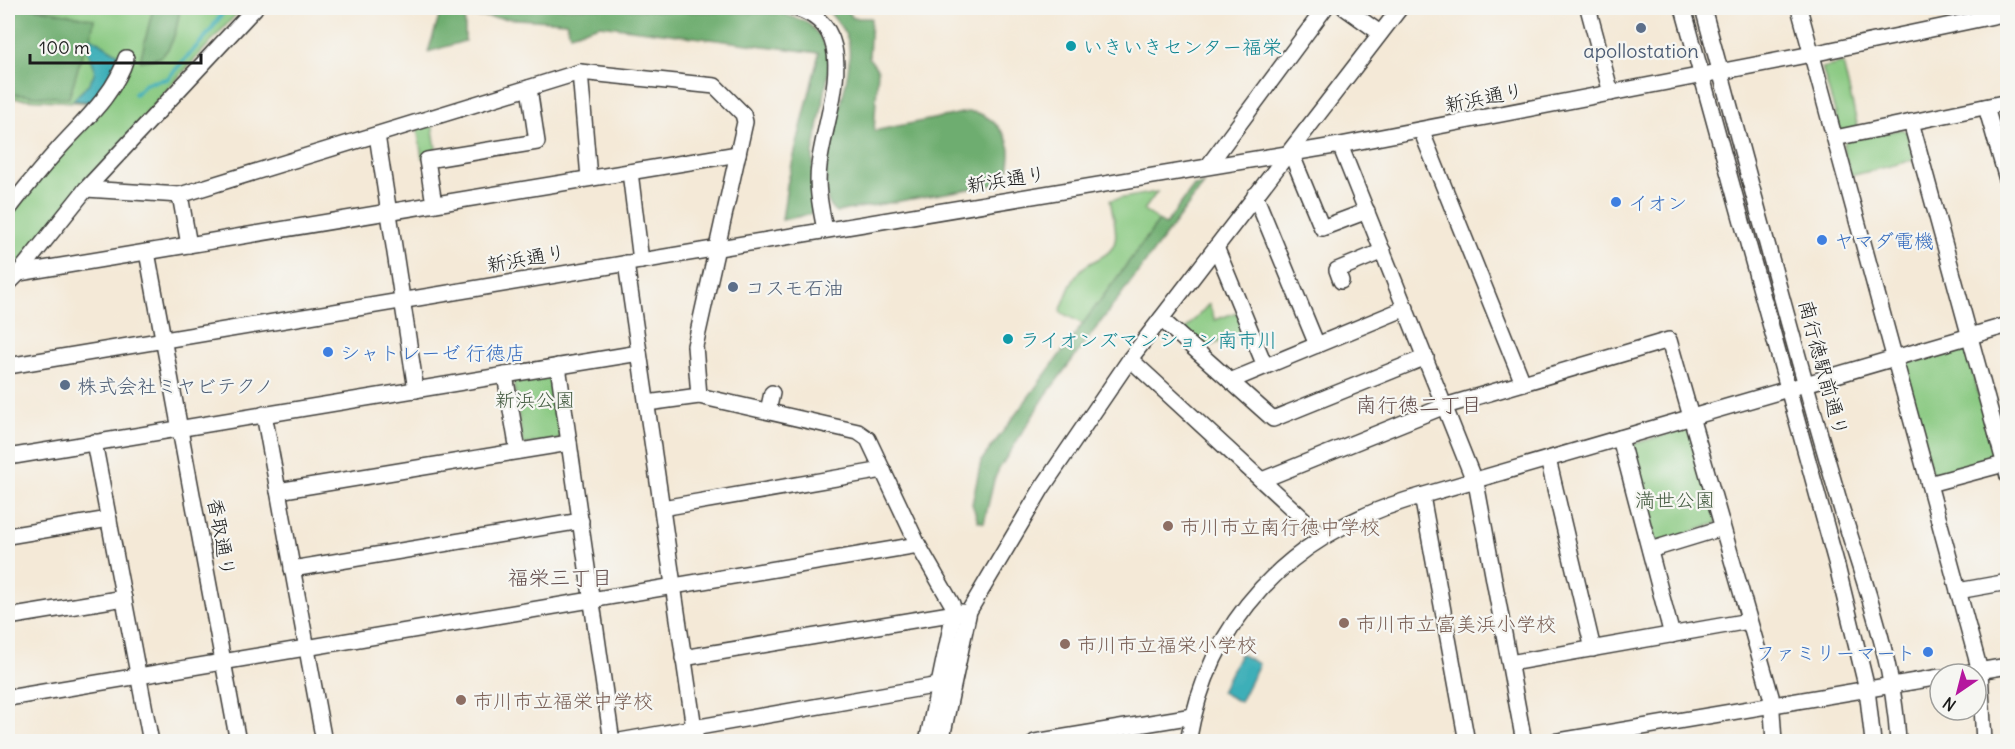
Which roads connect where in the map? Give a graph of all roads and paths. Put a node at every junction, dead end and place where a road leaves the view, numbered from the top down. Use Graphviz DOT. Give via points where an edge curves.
graph roads {
  1 [pos="255,8"];
  2 [pos="795,8"];
  3 [pos="1325,8"];
  4 [pos="1345,8"];
  5 [pos="1400,8"];
  6 [pos="1588,8"];
  7 [pos="1683,8"];
  8 [pos="1703,8"];
  9 [pos="1799,8"];
  10 [pos="2007,13"];
  11 [pos="1380,33"];
  12 [pos="1812,54"];
  13 [pos="126,58"];
  14 [pos="580,72"];
  15 [pos="1721,72"];
  16 [pos="1702,76"];
  17 [pos="529,88"];
  18 [pos="1611,93"];
  19 [pos="2007,102"];
  20 [pos="1986,106"];
  21 [pos="1911,122"];
  22 [pos="1421,130"];
  23 [pos="377,135"];
  24 [pos="1835,138"];
  25 [pos="1341,145"];
  26 [pos="738,154"];
  27 [pos="1289,154"];
  28 [pos="1208,166"];
  29 [pos="630,172"];
  30 [pos="589,178"];
  31 [pos="2007,183"];
  32 [pos="86,189"];
  33 [pos="180,195"];
  34 [pos="1255,195"];
  35 [pos="434,204"];
  36 [pos="8,210"];
  37 [pos="1367,211"];
  38 [pos="388,212"];
  39 [pos="825,230"];
  40 [pos="189,245"];
  41 [pos="1216,247"];
  42 [pos="717,248"];
  43 [pos="1383,251"];
  44 [pos="147,252"];
  45 [pos="633,262"];
  46 [pos="13,278"];
  47 [pos="1341,281"];
  48 [pos="401,301"];
  49 [pos="1406,308"];
  50 [pos="1161,319"];
  51 [pos="2007,325"];
  52 [pos="1969,336"];
  53 [pos="165,339"];
  54 [pos="1317,345"];
  55 [pos="639,353"];
  56 [pos="1426,357"];
  57 [pos="1894,358"];
  58 [pos="1130,359"];
  59 [pos="8,366"];
  60 [pos="558,366"];
  61 [pos="1265,366"];
  62 [pos="505,375"];
  63 [pos="1230,381"];
  64 [pos="1523,383"];
  65 [pos="1806,383"];
  66 [pos="1788,388"];
  67 [pos="416,390"];
  68 [pos="772,393"];
  69 [pos="699,396"];
  70 [pos="647,403"];
  71 [pos="1445,406"];
  72 [pos="768,411"];
  73 [pos="264,414"];
  74 [pos="1691,417"];
  75 [pos="181,428"];
  76 [pos="1620,438"];
  77 [pos="94,442"];
  78 [pos="569,443"];
  79 [pos="518,452"];
  80 [pos="8,457"];
  81 [pos="1548,459"];
  82 [pos="883,470"];
  83 [pos="2006,470"];
  84 [pos="1262,480"];
  85 [pos="1474,480"];
  86 [pos="1929,484"];
  87 [pos="278,491"];
  88 [pos="1422,496"];
  89 [pos="662,508"];
  90 [pos="109,519"];
  91 [pos="581,521"];
  92 [pos="1722,528"];
  93 [pos="8,536"];
  94 [pos="1323,537"];
  95 [pos="918,545"];
  96 [pos="1650,550"];
  97 [pos="292,569"];
  98 [pos="2007,582"];
  99 [pos="673,586"];
  100 [pos="1958,591"];
  101 [pos="124,598"];
  102 [pos="592,600"];
  103 [pos="962,612"];
  104 [pos="8,617"];
  105 [pos="1749,621"];
  106 [pos="1672,634"];
  107 [pos="307,648"];
  108 [pos="1593,649"];
  109 [pos="683,658"];
  110 [pos="224,661"];
  111 [pos="1978,662"];
  112 [pos="1510,663"];
  113 [pos="2007,666"];
  114 [pos="1988,670"];
  115 [pos="138,676"];
  116 [pos="1928,679"];
  117 [pos="1892,685"];
  118 [pos="939,686"];
  119 [pos="1867,689"];
  120 [pos="8,698"];
  121 [pos="1773,705"];
  122 [pos="1194,716"];
  123 [pos="1983,722"];
  124 [pos="695,734"];
  125 [pos="151,741"];
  126 [pos="238,741"];
  127 [pos="324,741"];
  128 [pos="613,741"];
  129 [pos="927,741"];
  130 [pos="941,741"];
  131 [pos="1035,741"];
  132 [pos="1188,741"];
  133 [pos="1467,741"];
  134 [pos="1524,741"];
  135 [pos="1553,741"];
  136 [pos="1774,741"];
  137 [pos="1873,741"];
  138 [pos="1898,741"];
  139 [pos="1984,741"];
  1 -- 32 [label="street"];
  2 -- 39 [label="street" via="806,10 823,23 836,50 818,168"];
  3 -- 28 [label="street"];
  4 -- 11 [label="street"];
  5 -- 11 [label="street"];
  6 -- 18 [label="street"];
  7 -- 16 [label="street, 南行徳駅前通り"];
  8 -- 15 [label="street, 南行徳駅前通り"];
  9 -- 12 [label="street"];
  10 -- 12 [label="street, 新浜通り"];
  11 -- 27 [label="street"];
  12 -- 15 [label="street, 新浜通り"];
  12 -- 24 [label="street"];
  13 -- 36 [label="street" via="101,101"];
  14 -- 17 [label="street"];
  14 -- 26 [label="street" via="715,87 743,114"];
  14 -- 30 [label="street"];
  15 -- 16 [label="street, 新浜通り"];
  15 -- 65 [label="street, 南行徳駅前通り"];
  16 -- 18 [label="street, 新浜通り"];
  16 -- 66 [label="street, 南行徳駅前通り"];
  17 -- 23 [label="street"];
  17 -- 35 [label="street" via="537,142 427,160"];
  18 -- 22 [label="street, 新浜通り"];
  19 -- 20 [label="street"];
  20 -- 21 [label="street"];
  20 -- 31 [label="street"];
  21 -- 24 [label="street"];
  21 -- 52 [label="street"];
  22 -- 25 [label="street, 新浜通り"];
  22 -- 64 [label="street"];
  23 -- 33 [label="street"];
  23 -- 38 [label="street"];
  24 -- 57 [label="street"];
  25 -- 27 [label="street, 新浜通り"];
  25 -- 37 [label="street"];
  26 -- 29 [label="street"];
  26 -- 42 [label="street"];
  27 -- 28 [label="street, 新浜通り"];
  27 -- 34 [label="street"];
  27 -- 37 [label="street" via="1322,228"];
  28 -- 39 [label="street, 新浜通り"];
  29 -- 30 [label="street"];
  29 -- 45 [label="street"];
  30 -- 35 [label="street"];
  32 -- 33 [label="street"];
  32 -- 46 [label="street"];
  33 -- 40 [label="street"];
  34 -- 41 [label="street"];
  34 -- 54 [label="street"];
  35 -- 38 [label="street"];
  37 -- 43 [label="street"];
  38 -- 40 [label="street"];
  38 -- 48 [label="street"];
  39 -- 42 [label="street, 新浜通り"];
  40 -- 44 [label="street"];
  41 -- 50 [label="street"];
  41 -- 61 [label="street"];
  42 -- 45 [label="street, 新浜通り"];
  42 -- 69 [label="street" via="695,346"];
  43 -- 47 [label="street" via="1337,270"];
  43 -- 49 [label="street"];
  44 -- 46 [label="street"];
  44 -- 53 [label="street, 香取通り"];
  45 -- 48 [label="street, 新浜通り"];
  45 -- 55 [label="street"];
  48 -- 53 [label="street, 新浜通り"];
  48 -- 67 [label="street"];
  49 -- 54 [label="street"];
  49 -- 56 [label="street"];
  50 -- 58 [label="street"];
  50 -- 63 [label="street"];
  51 -- 52 [label="street"];
  52 -- 57 [label="street"];
  52 -- 83 [label="street"];
  53 -- 59 [label="street, 新浜通り"];
  53 -- 75 [label="street, 香取通り"];
  54 -- 61 [label="street"];
  55 -- 60 [label="street"];
  55 -- 70 [label="street"];
  56 -- 63 [label="street" via="1273,419"];
  56 -- 71 [label="street"];
  57 -- 65 [label="street"];
  57 -- 86 [label="street"];
  58 -- 84 [label="street"];
  58 -- 103 [label="street"];
  60 -- 62 [label="street"];
  60 -- 78 [label="street"];
  61 -- 63 [label="street"];
  62 -- 67 [label="street"];
  62 -- 79 [label="street"];
  64 -- 71 [label="street"];
  64 -- 74 [label="street" via="1669,340"];
  65 -- 66 [label="street"];
  65 -- 117 [label="street, 南行徳駅前通り"];
  66 -- 74 [label="street"];
  66 -- 119 [label="street, 南行徳駅前通り"];
  67 -- 73 [label="street"];
  68 -- 72 [label="street"];
  69 -- 70 [label="street"];
  69 -- 72 [label="street"];
  70 -- 89 [label="street"];
  71 -- 84 [label="street"];
  71 -- 85 [label="street"];
  72 -- 82 [label="street" via="862,434"];
  73 -- 75 [label="street"];
  73 -- 87 [label="street"];
  74 -- 76 [label="street"];
  74 -- 92 [label="street"];
  75 -- 77 [label="street"];
  75 -- 110 [label="street, 香取通り"];
  76 -- 81 [label="street"];
  76 -- 96 [label="street"];
  77 -- 80 [label="street"];
  77 -- 90 [label="street"];
  78 -- 79 [label="street"];
  78 -- 91 [label="street"];
  79 -- 87 [label="street"];
  81 -- 85 [label="street"];
  81 -- 108 [label="street"];
  82 -- 89 [label="street"];
  82 -- 95 [label="street"];
  83 -- 86 [label="street"];
  84 -- 94 [label="street"];
  85 -- 88 [label="street"];
  85 -- 112 [label="street"];
  86 -- 100 [label="street"];
  87 -- 97 [label="street"];
  88 -- 94 [label="street" via="1366,514"];
  88 -- 133 [label="street"];
  89 -- 99 [label="street"];
  90 -- 93 [label="street"];
  90 -- 101 [label="street"];
  91 -- 97 [label="street"];
  91 -- 102 [label="street"];
  92 -- 96 [label="street"];
  92 -- 105 [label="street"];
  94 -- 122 [label="street" via="1292,558 1239,616 1209,670"];
  95 -- 99 [label="street"];
  95 -- 103 [label="street" via="952,604"];
  96 -- 106 [label="street"];
  97 -- 107 [label="street"];
  98 -- 100 [label="street"];
  99 -- 102 [label="street"];
  99 -- 109 [label="street"];
  100 -- 111 [label="street"];
  101 -- 104 [label="street"];
  101 -- 115 [label="street"];
  102 -- 107 [label="street"];
  102 -- 128 [label="street"];
  103 -- 109 [label="street"];
  103 -- 118 [label="street"];
  103 -- 130 [label="street"];
  105 -- 106 [label="street"];
  105 -- 121 [label="street"];
  106 -- 108 [label="street"];
  107 -- 110 [label="street"];
  107 -- 127 [label="street"];
  108 -- 112 [label="street"];
  109 -- 124 [label="street"];
  110 -- 115 [label="street"];
  110 -- 126 [label="street, 香取通り"];
  112 -- 134 [label="street"];
  113 -- 114 [label="street"];
  115 -- 120 [label="street"];
  115 -- 125 [label="street"];
  116 -- 117 [label="street"];
  117 -- 119 [label="street"];
  117 -- 138 [label="street, 南行徳駅前通り"];
  118 -- 124 [label="street"];
  118 -- 129 [label="street"];
  119 -- 121 [label="street"];
  119 -- 137 [label="street, 南行徳駅前通り"];
  121 -- 135 [label="street"];
  121 -- 136 [label="street"];
  122 -- 131 [label="street"];
  122 -- 132 [label="street"];
  123 -- 139 [label="street"];
  124 -- 128 [label="street"];
}
